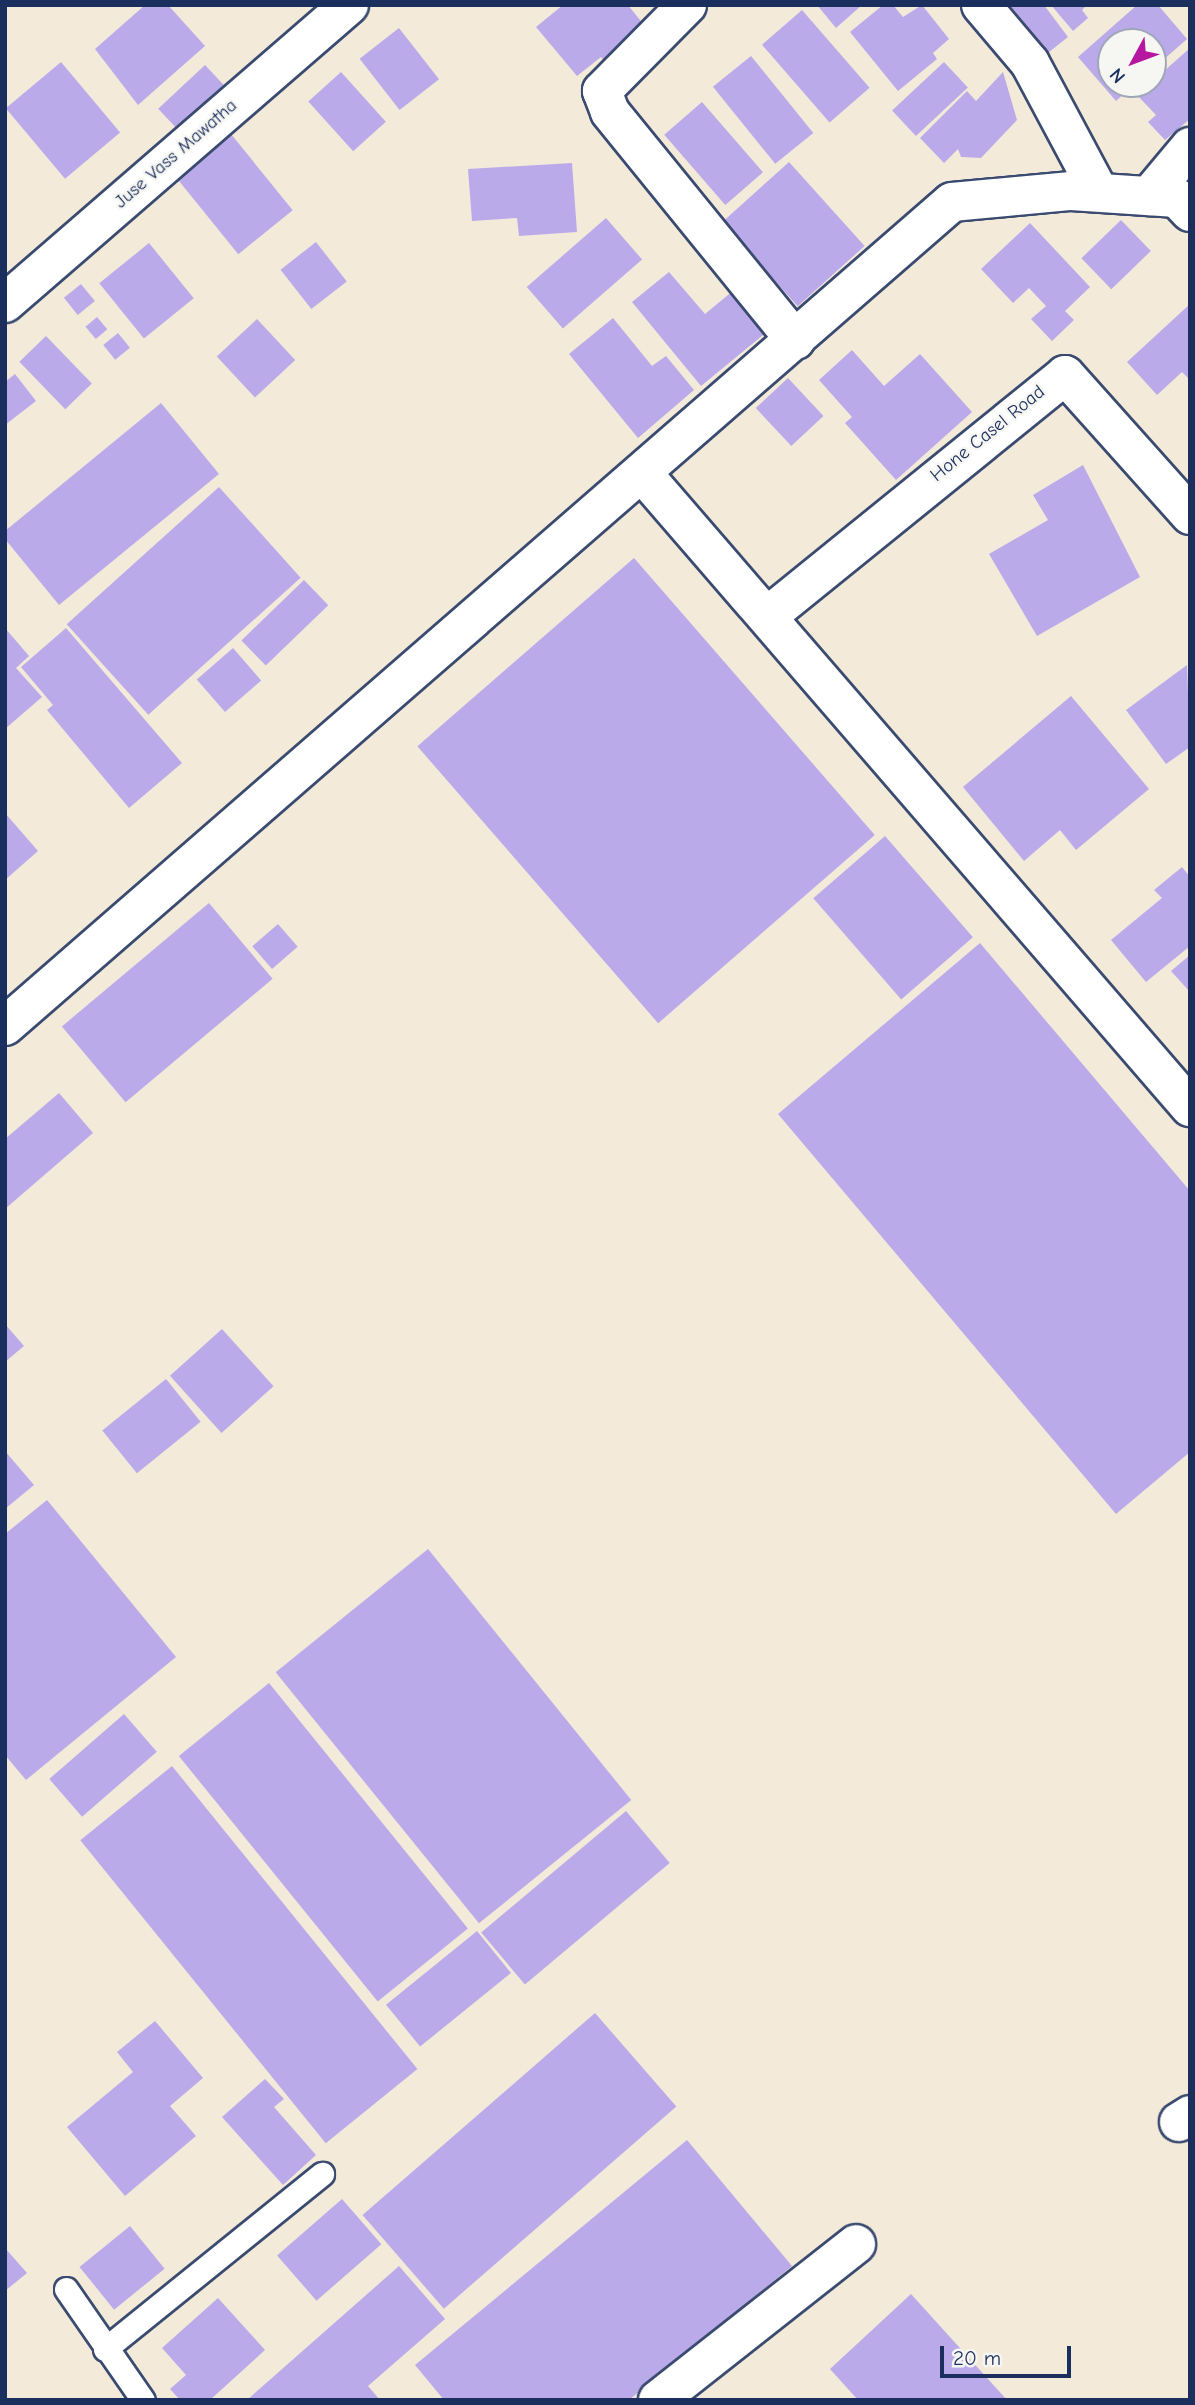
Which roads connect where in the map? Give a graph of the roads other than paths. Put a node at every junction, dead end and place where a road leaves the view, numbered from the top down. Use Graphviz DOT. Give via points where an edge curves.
graph roads {
  1 [pos="349,5"];
  2 [pos="687,5"];
  3 [pos="981,5"];
  4 [pos="1190,147"];
  5 [pos="1099,192"];
  6 [pos="1149,196"];
  7 [pos="1190,212"];
  8 [pos="5,303"];
  9 [pos="795,340"];
  10 [pos="643,474"];
  11 [pos="1190,514"];
  12 [pos="769,615"];
  13 [pos="5,1026"];
  14 [pos="1190,1107"];
  15 [pos="322,2174"];
  16 [pos="856,2245"];
  17 [pos="66,2289"];
  18 [pos="105,2349"];
  19 [pos="143,2400"];
  20 [pos="657,2400"];
  1 -- 8 [label="street, Juse Vass Mawatha"];
  2 -- 9 [label="street" via="602,90 610,112"];
  3 -- 5 [label="street" via="1030,63"];
  4 -- 6 [label="street"];
  5 -- 6 [label="street"];
  5 -- 9 [label="street" via="952,202"];
  6 -- 7 [label="street" via="1177,198"];
  9 -- 10 [label="street"];
  10 -- 12 [label="street"];
  10 -- 13 [label="street"];
  11 -- 12 [label="street, Hone Casel Road" via="1065,375"];
  12 -- 14 [label="street"];
  15 -- 18 [label="lane"];
  16 -- 20 [label="street"];
  17 -- 18 [label="lane"];
  18 -- 19 [label="lane"];
}
